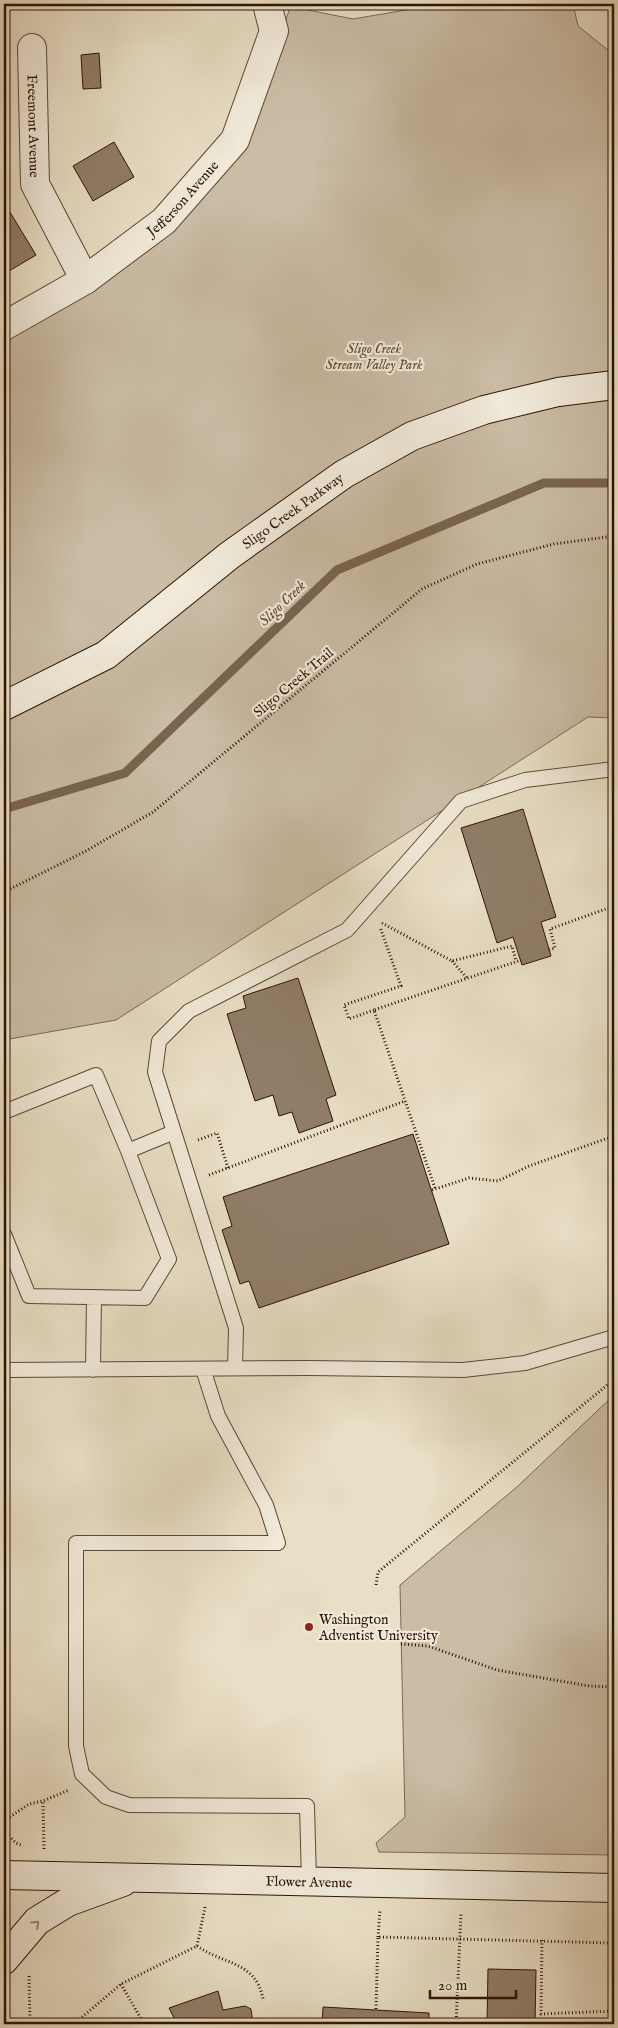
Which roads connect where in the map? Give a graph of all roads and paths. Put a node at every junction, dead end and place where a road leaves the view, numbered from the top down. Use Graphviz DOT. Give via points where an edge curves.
graph roads {
  1 [pos="267,4"];
  2 [pos="32,48"];
  3 [pos="85,280"];
  4 [pos="4,326"];
  5 [pos="614,385"];
  6 [pos="614,536"];
  7 [pos="4,706"];
  8 [pos="614,769"];
  9 [pos="4,892"];
  10 [pos="614,906"];
  11 [pos="550,950"];
  12 [pos="452,960"];
  13 [pos="521,960"];
  14 [pos="516,961"];
  15 [pos="467,978"];
  16 [pos="374,1010"];
  17 [pos="405,1101"];
  18 [pos="4,1112"];
  19 [pos="174,1132"];
  20 [pos="614,1136"];
  21 [pos="179,1146"];
  22 [pos="128,1151"];
  23 [pos="228,1168"];
  24 [pos="190,1181"];
  25 [pos="4,1234"];
  26 [pos="94,1297"];
  27 [pos="614,1337"];
  28 [pos="235,1368"];
  29 [pos="203,1369"];
  30 [pos="4,1370"];
  31 [pos="92,1370"];
  32 [pos="610,1377"];
  33 [pos="376,1585"];
  34 [pos="401,1644"];
  35 [pos="614,1687"];
  36 [pos="73,1788"];
  37 [pos="43,1800"];
  38 [pos="4,1821"];
  39 [pos="4,1832"];
  40 [pos="26,1846"];
  41 [pos="44,1853"];
  42 [pos="4,1875"];
  43 [pos="137,1877"];
  44 [pos="309,1881"];
  45 [pos="614,1888"];
  46 [pos="195,1906"];
  47 [pos="370,1911"];
  48 [pos="380,1911"];
  49 [pos="460,1939"];
  50 [pos="542,1940"];
  51 [pos="614,1942"];
  52 [pos="197,1946"];
  53 [pos="4,1960"];
  54 [pos="28,1973"];
  55 [pos="121,1984"];
  56 [pos="263,1999"];
  57 [pos="376,2009"];
  58 [pos="614,2011"];
  59 [pos="30,2024"];
  60 [pos="74,2024"];
  61 [pos="144,2024"];
  62 [pos="456,2024"];
  1 -- 3 [label="street, Jefferson Avenue" via="274,31 235,140 164,221"];
  2 -- 3 [label="street, Freemont Avenue" via="35,184"];
  3 -- 4 [label="street, Jefferson Avenue"];
  5 -- 7 [label="street, Sligo Creek Parkway" via="558,392 484,410 412,436 344,474 230,555 106,655"];
  6 -- 9 [label="path, Sligo Creek Trail" via="554,544 477,564 422,589 153,812 86,851"];
  8 -- 19 [label="lane" via="525,780 461,801 346,930 189,1011 159,1041 155,1072"];
  10 -- 11 [label="path" via="550,929 555,948"];
  12 -- 14 [label="path" via="512,946"];
  12 -- 15 [label="path"];
  12 -- 16 [label="path" via="378,921 401,986 344,1005 349,1019"];
  13 -- 14 [label="path"];
  14 -- 15 [label="path"];
  15 -- 16 [label="path"];
  16 -- 17 [label="path"];
  17 -- 20 [label="path" via="433,1189 469,1178 498,1181 529,1166"];
  17 -- 23 [label="path"];
  18 -- 22 [label="lane" via="96,1074"];
  19 -- 21 [label="lane"];
  19 -- 22 [label="lane"];
  21 -- 23 [label="path" via="218,1133"];
  21 -- 24 [label="lane"];
  22 -- 26 [label="lane" via="169,1259 145,1298"];
  23 -- 24 [label="path"];
  24 -- 28 [label="lane" via="236,1328"];
  25 -- 26 [label="lane" via="29,1296"];
  26 -- 31 [label="lane"];
  27 -- 28 [label="lane" via="525,1363 463,1370"];
  28 -- 29 [label="lane"];
  29 -- 31 [label="lane"];
  29 -- 44 [label="lane" via="218,1416 266,1505 278,1544 76,1543 76,1746 82,1774 106,1796 129,1805 307,1806"];
  30 -- 31 [label="lane"];
  32 -- 33 [label="path" via="611,1382 378,1572"];
  34 -- 35 [label="path" via="428,1646 497,1670 589,1686"];
  36 -- 37 [label="path"];
  37 -- 38 [label="path" via="29,1804"];
  37 -- 41 [label="path"];
  39 -- 40 [label="path" via="16,1843"];
  42 -- 43 [label="street, Flower Avenue"];
  43 -- 44 [label="street, Flower Avenue"];
  53 -- 43 [label="street, one-way" via="37,1921 68,1902"];
  44 -- 45 [label="street, Flower Avenue"];
  46 -- 52 [label="path" via="205,1906"];
  47 -- 48 [label="path"];
  49 -- 50 [label="path"];
  49 -- 57 [label="path" via="378,1937"];
  49 -- 62 [label="path"];
  50 -- 51 [label="path"];
  50 -- 58 [label="path" via="541,2014"];
  52 -- 55 [label="path"];
  52 -- 56 [label="path" via="254,1975"];
  54 -- 59 [label="path"];
  55 -- 60 [label="path"];
  55 -- 61 [label="path"];
}
